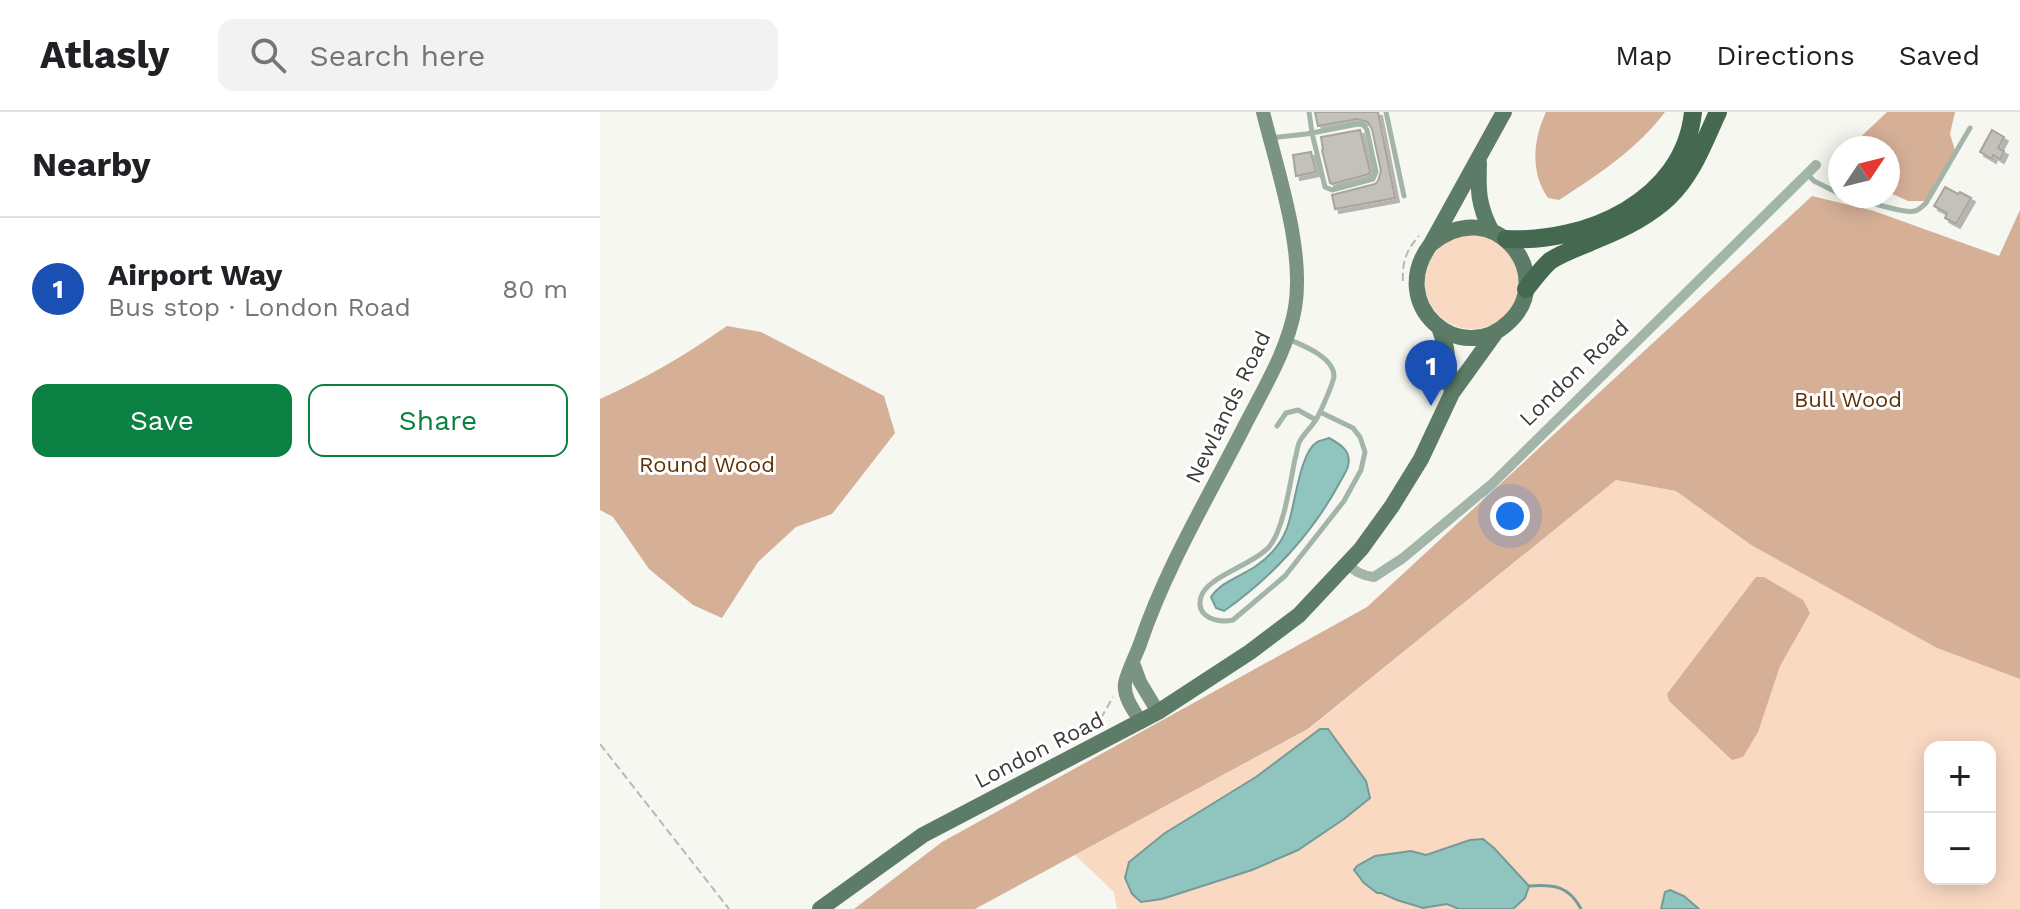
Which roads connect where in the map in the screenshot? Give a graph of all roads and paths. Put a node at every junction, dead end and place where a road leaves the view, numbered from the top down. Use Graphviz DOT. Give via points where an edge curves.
graph roads {
  1 [pos="1263,112"];
  2 [pos="1309,112"];
  3 [pos="1386,112"];
  4 [pos="1504,112"];
  5 [pos="1693,112"];
  6 [pos="1718,112"];
  7 [pos="1970,128"];
  8 [pos="1312,133"];
  9 [pos="1269,138"];
  10 [pos="1479,159"];
  11 [pos="1816,165"];
  12 [pos="1807,174"];
  13 [pos="1828,188"];
  14 [pos="1404,196"];
  15 [pos="1894,208"];
  16 [pos="1498,235"];
  17 [pos="1431,244"];
  18 [pos="1526,289"];
  19 [pos="1439,327"];
  20 [pos="1496,332"];
  21 [pos="1287,338"];
  22 [pos="1452,393"];
  23 [pos="1320,412"];
  24 [pos="1316,420"];
  25 [pos="1277,426"];
  26 [pos="1347,564"];
  27 [pos="1133,663"];
  28 [pos="1125,684"];
  29 [pos="1158,712"];
  30 [pos="1141,722"];
  31 [pos="1090,734"];
  32 [pos="600,744"];
  33 [pos="729,909"];
  34 [pos="820,909"];
  1 -- 9 [label="street, Newlands Road"];
  2 -- 8 [label="lane"];
  3 -- 14 [label="lane"];
  4 -- 10 [label="main road"];
  5 -- 16 [label="highway" via="1688,142 1676,166 1644,199 1618,216 1556,237"];
  6 -- 18 [label="highway" via="1700,152 1669,197 1616,232 1549,262"];
  7 -- 15 [label="lane" via="1926,203 1914,211"];
  8 -- 8 [label="lane" via="1365,126 1376,172 1373,179 1328,189"];
  8 -- 9 [label="lane"];
  9 -- 21 [label="street, Newlands Road" via="1296,256 1295,308"];
  10 -- 16 [label="main road" via="1478,195 1483,215"];
  10 -- 17 [label="main road"];
  11 -- 12 [label="street, London Road"];
  12 -- 13 [label="lane"];
  12 -- 26 [label="street, London Road" via="1493,483 1437,531 1374,577"];
  16 -- 17 [label="main road" via="1465,227"];
  16 -- 18 [label="main road" via="1518,253"];
  17 -- 19 [label="main road" via="1415,280 1421,307"];
  18 -- 20 [label="main road" via="1516,314"];
  19 -- 20 [label="main road" via="1467,337"];
  19 -- 22 [label="main road"];
  20 -- 22 [label="main road, London Road"];
  21 -- 23 [label="lane" via="1330,365 1334,376"];
  21 -- 27 [label="street, Newlands Road" via="1175,561"];
  22 -- 26 [label="main road, London Road" via="1407,483"];
  23 -- 24 [label="lane"];
  23 -- 24 [label="lane" via="1353,428 1365,452 1344,501 1285,576 1233,620 1205,616 1201,596 1208,585 1271,545 1299,442"];
  24 -- 25 [label="lane" via="1298,410 1286,413"];
  26 -- 29 [label="main road, London Road" via="1274,635"];
  27 -- 28 [label="street, Newlands Road"];
  27 -- 29 [label="street"];
  28 -- 30 [label="street"];
  28 -- 31 [label="path"];
  29 -- 30 [label="main road, London Road"];
  30 -- 34 [label="main road, London Road" via="923,835"];
  32 -- 33 [label="path"];
}
